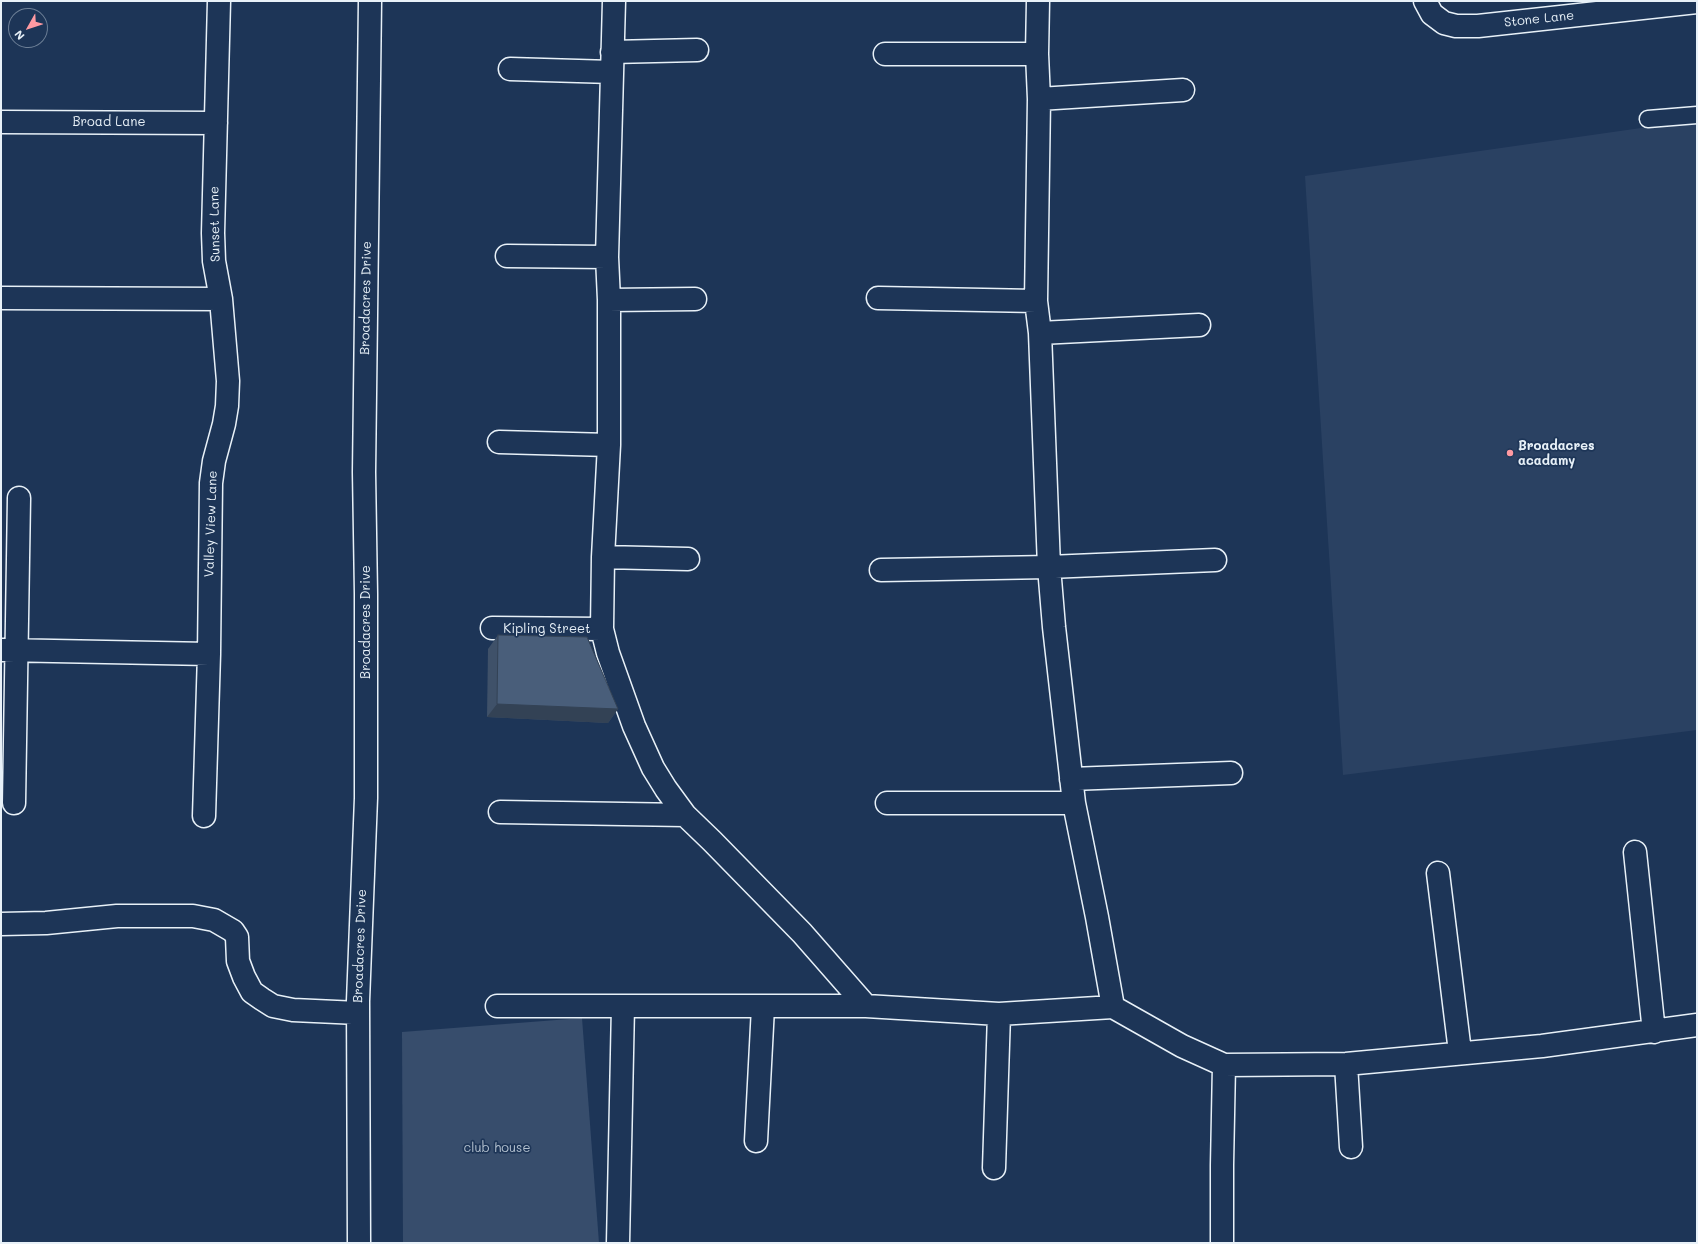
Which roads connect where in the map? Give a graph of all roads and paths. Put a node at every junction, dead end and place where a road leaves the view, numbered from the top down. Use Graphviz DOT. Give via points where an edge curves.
graph roads {
  1 [pos="219,1"];
  2 [pos="370,1"];
  3 [pos="614,1"];
  4 [pos="1038,1"];
  5 [pos="1426,1"];
  6 [pos="1697,2"];
  7 [pos="1664,3"];
  8 [pos="697,50"];
  9 [pos="885,54"];
  10 [pos="1037,54"];
  11 [pos="612,62"];
  12 [pos="510,69"];
  13 [pos="1183,90"];
  14 [pos="1039,99"];
  15 [pos="1697,115"];
  16 [pos="1648,119"];
  17 [pos="1,122"];
  18 [pos="216,123"];
  19 [pos="507,256"];
  20 [pos="607,257"];
  21 [pos="1,298"];
  22 [pos="878,298"];
  23 [pos="695,299"];
  24 [pos="221,300"];
  25 [pos="609,300"];
  26 [pos="1036,301"];
  27 [pos="1199,325"];
  28 [pos="1040,333"];
  29 [pos="499,442"];
  30 [pos="609,445"];
  31 [pos="19,498"];
  32 [pos="603,557"];
  33 [pos="688,560"];
  34 [pos="1215,560"];
  35 [pos="1049,567"];
  36 [pos="881,570"];
  37 [pos="492,628"];
  38 [pos="602,629"];
  39 [pos="9,650"];
  40 [pos="209,654"];
  41 [pos="1232,773"];
  42 [pos="1071,779"];
  43 [pos="14,803"];
  44 [pos="887,803"];
  45 [pos="1074,803"];
  46 [pos="500,812"];
  47 [pos="685,815"];
  48 [pos="204,816"];
  49 [pos="1635,852"];
  50 [pos="1438,873"];
  51 [pos="1,924"];
  52 [pos="497,1006"];
  53 [pos="623,1006"];
  54 [pos="866,1006"];
  55 [pos="764,1007"];
  56 [pos="1113,1007"];
  57 [pos="358,1013"];
  58 [pos="999,1014"];
  59 [pos="1697,1025"];
  60 [pos="1654,1032"];
  61 [pos="1460,1052"];
  62 [pos="1346,1064"];
  63 [pos="1224,1065"];
  64 [pos="756,1141"];
  65 [pos="1351,1147"];
  66 [pos="994,1168"];
  67 [pos="359,1243"];
  68 [pos="618,1243"];
  69 [pos="1222,1243"];
  1 -- 18 [label="street, Sunset Lane"];
  2 -- 57 [label="street, Broadacres Drive" via="364,464 366,798"];
  3 -- 11 [label="street"];
  4 -- 10 [label="street"];
  5 -- 7 [label="street, Stone Lane" via="1432,14 1444,23 1456,26 1478,26"];
  6 -- 7 [label="street, Stone Lane"];
  8 -- 11 [label="street"];
  9 -- 10 [label="street"];
  10 -- 14 [label="street"];
  11 -- 12 [label="street"];
  11 -- 20 [label="street"];
  13 -- 14 [label="street"];
  14 -- 26 [label="street"];
  15 -- 16 [label="lane"];
  17 -- 18 [label="street, Broad Lane"];
  18 -- 24 [label="street, Sunset Lane" via="213,233 214,261"];
  19 -- 20 [label="street"];
  20 -- 25 [label="street"];
  21 -- 24 [label="street"];
  22 -- 26 [label="street"];
  23 -- 25 [label="street"];
  24 -- 40 [label="street, Valley View Lane" via="228,381 227,406 211,483"];
  25 -- 30 [label="street"];
  26 -- 28 [label="street"];
  27 -- 28 [label="street"];
  28 -- 35 [label="street"];
  29 -- 30 [label="street"];
  30 -- 32 [label="street"];
  31 -- 39 [label="street"];
  32 -- 33 [label="street"];
  32 -- 38 [label="street"];
  34 -- 35 [label="street"];
  35 -- 36 [label="street"];
  35 -- 42 [label="street"];
  37 -- 38 [label="street, Kipling Street"];
  38 -- 47 [label="street" via="618,685 653,768"];
  39 -- 40 [label="street"];
  39 -- 43 [label="street"];
  40 -- 48 [label="street, Valley View Lane"];
  41 -- 42 [label="street"];
  42 -- 45 [label="street"];
  44 -- 45 [label="street"];
  45 -- 56 [label="street"];
  46 -- 47 [label="street"];
  47 -- 54 [label="street" via="802,933"];
  49 -- 60 [label="street"];
  50 -- 61 [label="street"];
  51 -- 57 [label="street" via="46,923 117,916 193,916 214,920 230,929 237,937 238,961 244,977 252,992 262,999 273,1006 293,1010"];
  52 -- 53 [label="street"];
  53 -- 55 [label="street"];
  53 -- 68 [label="street"];
  54 -- 55 [label="street"];
  54 -- 58 [label="street"];
  55 -- 64 [label="street"];
  56 -- 58 [label="street"];
  56 -- 63 [label="street" via="1182,1046"];
  57 -- 67 [label="street, Broadacres Drive"];
  58 -- 66 [label="street"];
  59 -- 60 [label="street"];
  60 -- 61 [label="street" via="1542,1046"];
  61 -- 62 [label="street"];
  62 -- 63 [label="street"];
  62 -- 65 [label="street"];
  63 -- 69 [label="street"];
}
